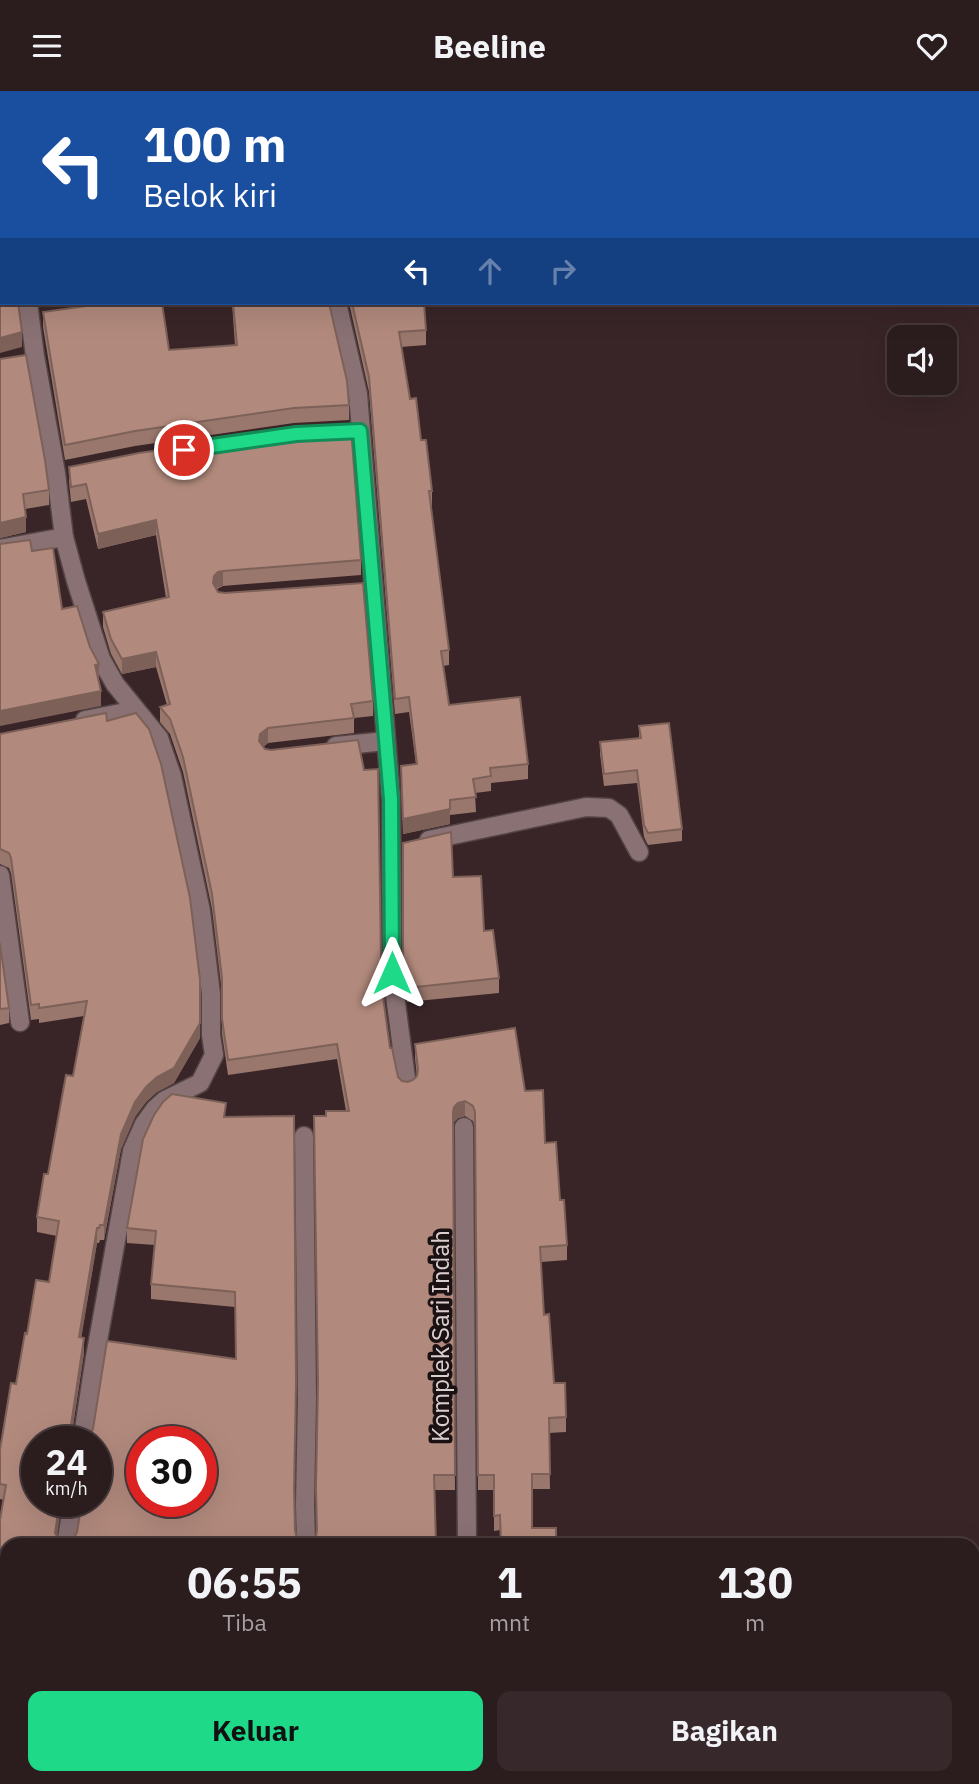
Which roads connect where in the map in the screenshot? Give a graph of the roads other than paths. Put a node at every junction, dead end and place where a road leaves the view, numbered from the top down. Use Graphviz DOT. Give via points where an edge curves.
graph roads {
  1 [pos="337,305"];
  2 [pos="33,312"];
  3 [pos="64,537"];
  4 [pos="0,549"];
  5 [pos="136,710"];
  6 [pos="68,724"];
  7 [pos="386,740"];
  8 [pos="322,748"];
  9 [pos="404,845"];
  10 [pos="639,852"];
  11 [pos="0,875"];
  12 [pos="20,1022"];
  13 [pos="407,1086"];
  14 [pos="464,1127"];
  15 [pos="304,1136"];
  16 [pos="84,1426"];
  17 [pos="70,1517"];
  18 [pos="67,1538"];
  19 [pos="306,1538"];
  20 [pos="467,1538"];
  1 -- 7 [label="street" via="358,394 354,431"];
  2 -- 3 [label="street" via="29,358 63,471"];
  3 -- 4 [label="street"];
  3 -- 5 [label="street" via="101,659"];
  5 -- 6 [label="street"];
  5 -- 16 [label="street" via="159,738 172,776 201,911 214,1055 200,1083 155,1109 132,1151"];
  7 -- 8 [label="street"];
  7 -- 9 [label="street" via="391,799"];
  9 -- 10 [label="street" via="586,807 609,808 620,815"];
  9 -- 13 [label="street" via="392,973"];
  11 -- 12 [label="street"];
  14 -- 20 [label="street, Komplek Sari Indah"];
  15 -- 19 [label="street"];
  17 -- 18 [label="street"];
}
